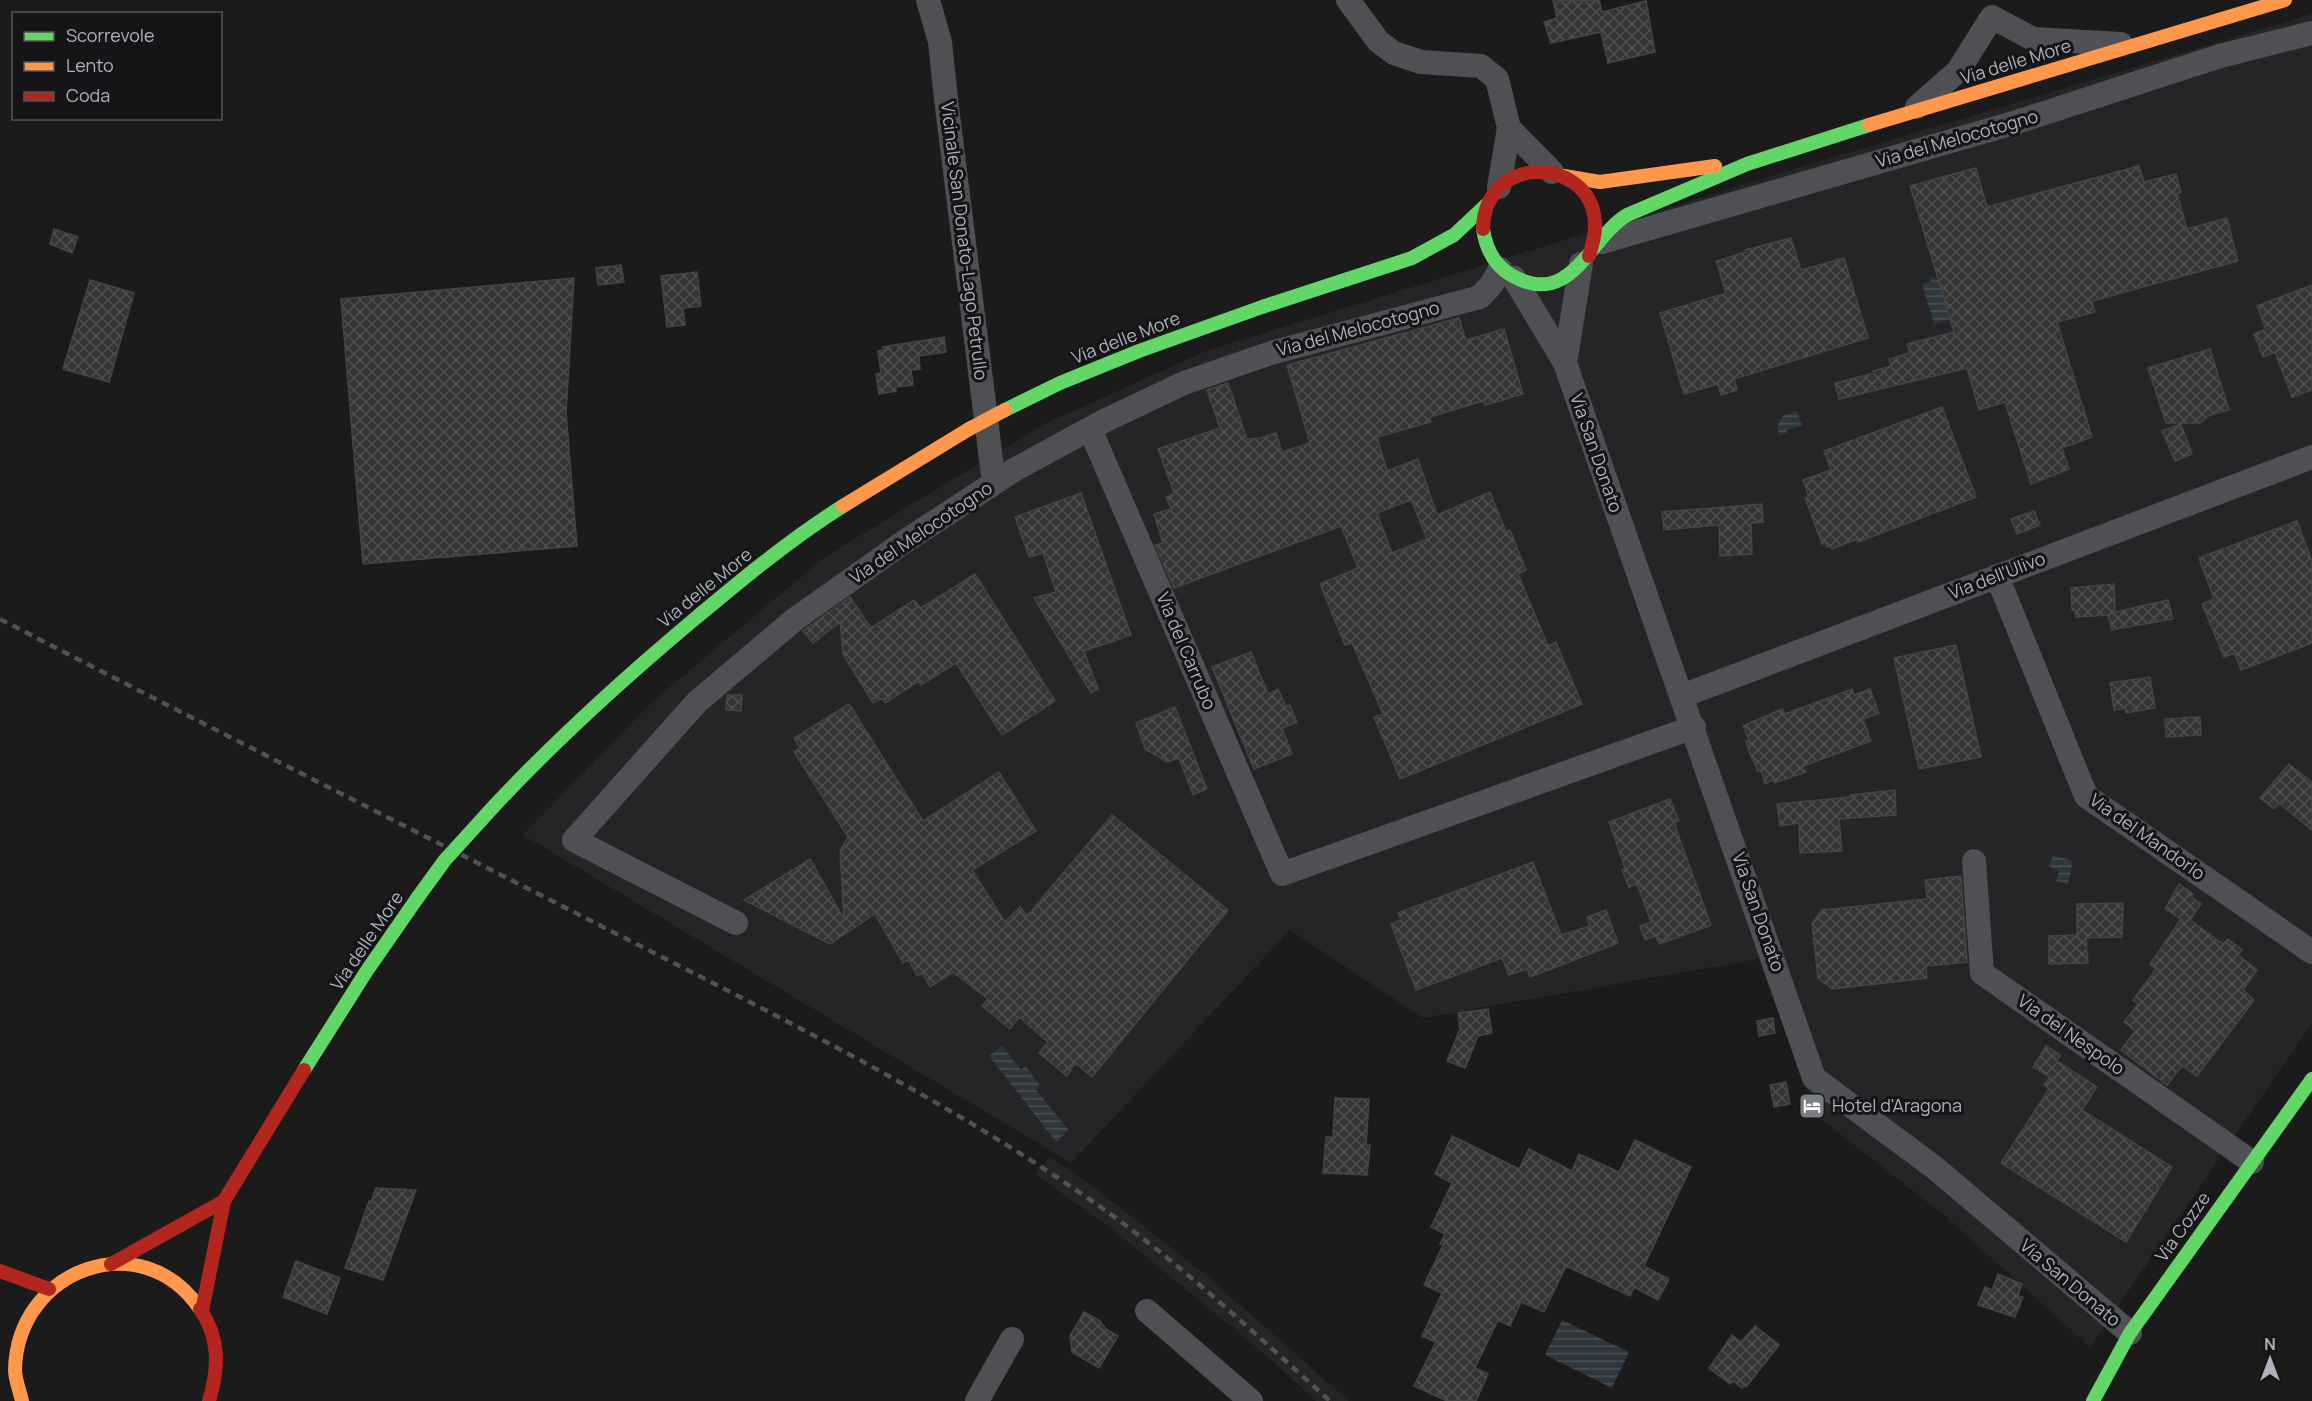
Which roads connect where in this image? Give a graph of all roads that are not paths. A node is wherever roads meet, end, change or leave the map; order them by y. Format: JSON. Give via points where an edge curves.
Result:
{"nodes":[{"id":1,"x":928,"y":0,"type":"edge"},
{"id":2,"x":1348,"y":0,"type":"edge"},
{"id":3,"x":2285,"y":0,"type":"edge"},
{"id":4,"x":1990,"y":9,"type":"edge"},
{"id":5,"x":2312,"y":33,"type":"edge"},
{"id":6,"x":2136,"y":44,"type":"junction"},
{"id":7,"x":1911,"y":113,"type":"junction"},
{"id":8,"x":1509,"y":128,"type":"junction"},
{"id":9,"x":1759,"y":160,"type":"junction"},
{"id":10,"x":1558,"y":174,"type":"junction"},
{"id":11,"x":1493,"y":195,"type":"junction"},
{"id":12,"x":1590,"y":254,"type":"junction"},
{"id":13,"x":1444,"y":255,"type":"dead end"},
{"id":14,"x":1412,"y":258,"type":"junction"},
{"id":15,"x":1496,"y":265,"type":"junction"},
{"id":16,"x":1565,"y":363,"type":"junction"},
{"id":17,"x":1090,"y":429,"type":"junction"},
{"id":18,"x":2312,"y":458,"type":"edge"},
{"id":19,"x":994,"y":483,"type":"junction"},
{"id":20,"x":1997,"y":576,"type":"junction"},
{"id":21,"x":1682,"y":696,"type":"junction"},
{"id":22,"x":1694,"y":727,"type":"junction"},
{"id":23,"x":1974,"y":861,"type":"dead end"},
{"id":24,"x":735,"y":923,"type":"dead end"},
{"id":25,"x":2312,"y":952,"type":"edge"},
{"id":26,"x":2312,"y":1079,"type":"edge"},
{"id":27,"x":2252,"y":1162,"type":"junction"},
{"id":28,"x":224,"y":1201,"type":"junction"},
{"id":29,"x":111,"y":1264,"type":"junction"},
{"id":30,"x":0,"y":1271,"type":"edge"},
{"id":31,"x":48,"y":1289,"type":"junction"},
{"id":32,"x":202,"y":1311,"type":"junction"},
{"id":33,"x":1147,"y":1311,"type":"dead end"},
{"id":34,"x":2130,"y":1333,"type":"junction"},
{"id":35,"x":1012,"y":1339,"type":"dead end"},
{"id":36,"x":5,"y":1353,"type":"dead end"},
{"id":37,"x":15,"y":1372,"type":"junction"},
{"id":38,"x":216,"y":1377,"type":"junction"},
{"id":39,"x":22,"y":1401,"type":"edge"},
{"id":40,"x":209,"y":1401,"type":"edge"},
{"id":41,"x":220,"y":1401,"type":"edge"},
{"id":42,"x":977,"y":1401,"type":"edge"},
{"id":43,"x":1251,"y":1401,"type":"edge"},
{"id":44,"x":2093,"y":1401,"type":"edge"}],
"edges":[{"from":1,"to":19,"type":"street","name":"Vicinale San Donato-Lago Petrullo","via":[[940,42]]},
{"from":2,"to":8,"type":"street","via":[[1378,42],[1394,53],[1421,62],[1481,66],[1490,72],[1497,79]]},
{"from":3,"to":6,"type":"main road","name":"Via delle More"},
{"from":4,"to":6,"type":"street","via":[[2033,39]]},
{"from":4,"to":7,"type":"street","via":[[1958,71]]},
{"from":5,"to":12,"type":"street","name":"Via del Melocotogno","via":[[2220,56]]},
{"from":6,"to":7,"type":"main road","name":"Via delle More"},
{"from":7,"to":9,"type":"main road","name":"Via delle More"},
{"from":8,"to":10,"type":"street"},
{"from":8,"to":11,"type":"street"},
{"from":9,"to":10,"type":"main road","via":[[1600,182]]},
{"from":9,"to":12,"type":"main road","via":[[1619,220]]},
{"from":10,"to":11,"type":"main road","via":[[1537,170],[1523,173],[1510,178]]},
{"from":10,"to":12,"type":"main road","via":[[1582,190],[1594,211],[1596,234]]},
{"from":11,"to":14,"type":"main road","via":[[1454,234]]},
{"from":11,"to":15,"type":"main road","via":[[1482,230]]},
{"from":12,"to":15,"type":"main road","via":[[1569,276],[1542,284]]},
{"from":12,"to":16,"type":"street"},
{"from":13,"to":14,"type":"main road"},
{"from":14,"to":28,"type":"main road","name":"Via delle More","bridge":true,"via":[[1262,307],[1060,383],[898,470],[744,577],[590,709],[529,768],[445,860],[366,972]]},
{"from":15,"to":16,"type":"street","name":"Via San Donato"},
{"from":15,"to":17,"type":"street","name":"Via del Melocotogno","via":[[1492,284],[1480,297],[1271,353],[1184,383]]},
{"from":16,"to":21,"type":"street","name":"Via San Donato"},
{"from":17,"to":19,"type":"street","name":"Via del Melocotogno"},
{"from":17,"to":22,"type":"street","name":"Via del Carrubo","via":[[1282,874]]},
{"from":18,"to":20,"type":"street","name":"Via dell'Ulivo"},
{"from":19,"to":24,"type":"street","name":"Via del Melocotogno","via":[[794,620],[697,702],[574,840]]},
{"from":20,"to":21,"type":"street","name":"Via dell'Ulivo"},
{"from":20,"to":25,"type":"street","name":"Via del Mandorlo","via":[[2086,796]]},
{"from":21,"to":22,"type":"street","name":"Via San Donato"},
{"from":22,"to":34,"type":"street","name":"Via San Donato","via":[[1814,1078],[1935,1168]]},
{"from":23,"to":27,"type":"street","name":"Via del Nespolo","via":[[1982,973]]},
{"from":26,"to":27,"type":"main road","name":"Via Cozze"},
{"from":27,"to":34,"type":"main road","name":"Via Cozze"},
{"from":28,"to":29,"type":"main road"},
{"from":28,"to":32,"type":"main road"},
{"from":29,"to":31,"type":"main road","via":[[78,1271]]},
{"from":29,"to":32,"type":"main road","via":[[138,1266],[163,1275],[184,1290]]},
{"from":30,"to":31,"type":"main road"},
{"from":31,"to":37,"type":"main road","via":[[29,1313],[18,1341]]},
{"from":32,"to":38,"type":"main road","via":[[215,1342]]},
{"from":33,"to":43,"type":"street"},
{"from":34,"to":44,"type":"main road","name":"Via Cozze"},
{"from":35,"to":42,"type":"street"},
{"from":36,"to":37,"type":"main road"},
{"from":37,"to":39,"type":"main road"},
{"from":38,"to":40,"type":"main road"},
{"from":38,"to":41,"type":"main road"}]}
